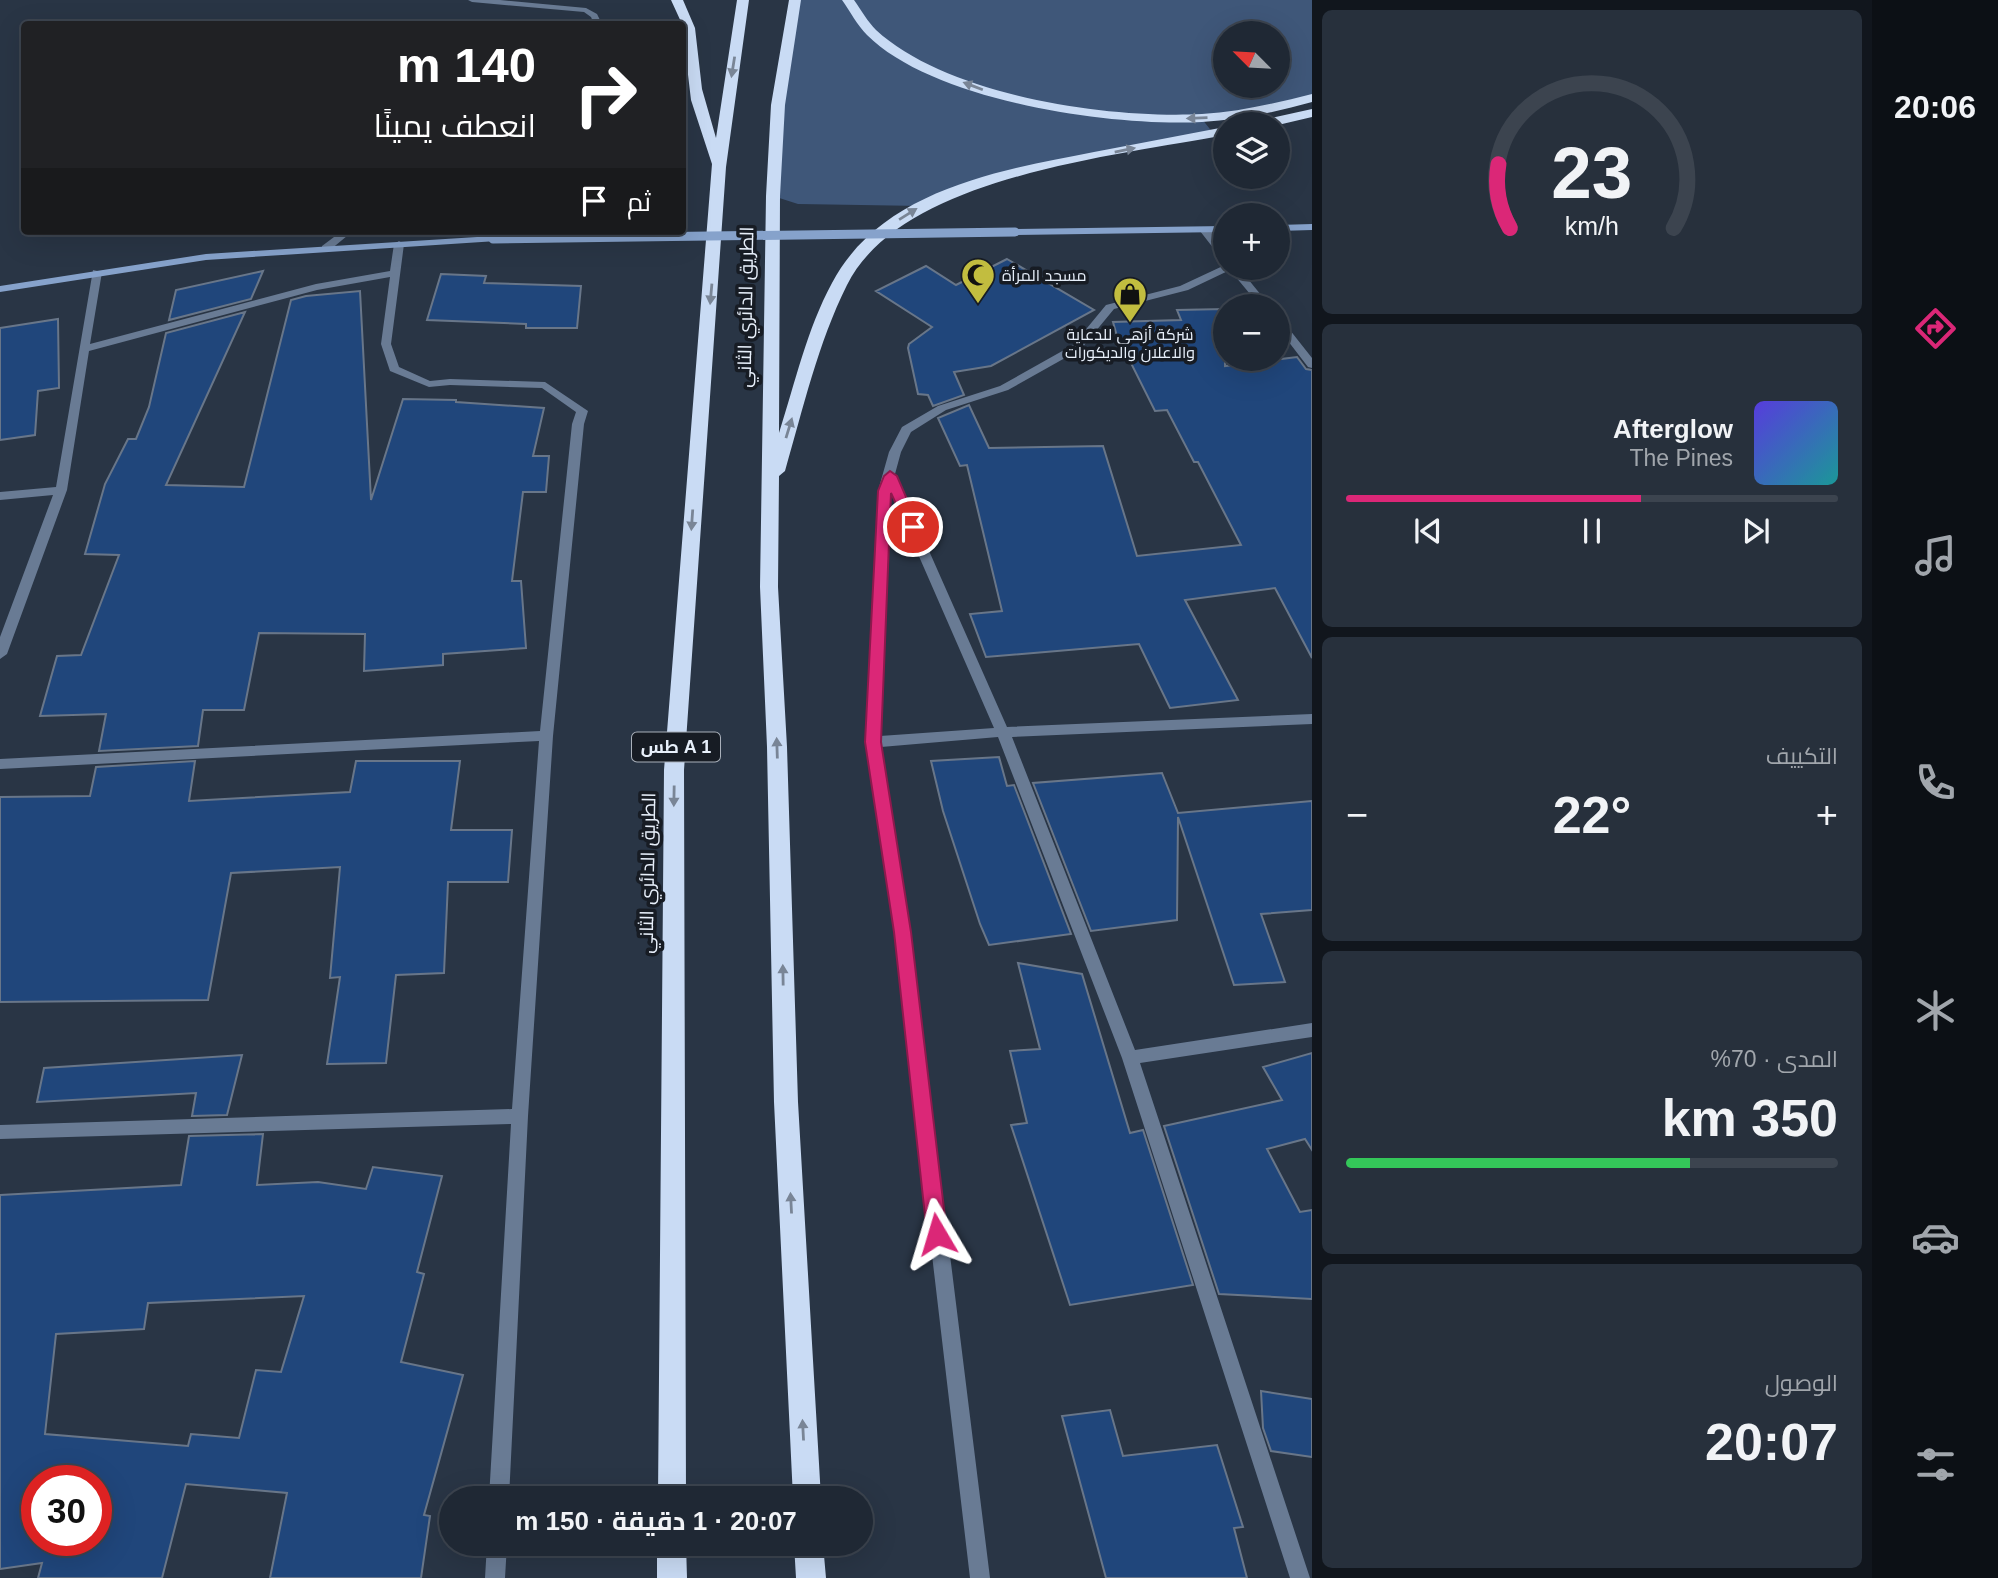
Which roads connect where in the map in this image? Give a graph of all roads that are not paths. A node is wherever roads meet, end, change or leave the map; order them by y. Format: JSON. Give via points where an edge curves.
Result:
{"nodes":[{"id":1,"x":471,"y":0,"type":"edge"},
{"id":2,"x":677,"y":0,"type":"edge"},
{"id":3,"x":743,"y":0,"type":"edge"},
{"id":4,"x":795,"y":0,"type":"edge"},
{"id":5,"x":848,"y":0,"type":"edge"},
{"id":6,"x":596,"y":21,"type":"edge"},
{"id":7,"x":1312,"y":98,"type":"edge"},
{"id":8,"x":1312,"y":113,"type":"edge"},
{"id":9,"x":1290,"y":118,"type":"edge"},
{"id":10,"x":1213,"y":133,"type":"edge"},
{"id":11,"x":719,"y":167,"type":"junction"},
{"id":12,"x":1312,"y":227,"type":"edge"},
{"id":13,"x":1290,"y":228,"type":"edge"},
{"id":14,"x":1204,"y":229,"type":"junction"},
{"id":15,"x":1213,"y":229,"type":"edge"},
{"id":16,"x":343,"y":235,"type":"edge"},
{"id":17,"x":1213,"y":241,"type":"edge"},
{"id":18,"x":399,"y":244,"type":"junction"},
{"id":19,"x":326,"y":248,"type":"junction"},
{"id":20,"x":97,"y":272,"type":"junction"},
{"id":21,"x":396,"y":273,"type":"junction"},
{"id":22,"x":1213,"y":275,"type":"edge"},
{"id":23,"x":1244,"y":280,"type":"edge"},
{"id":24,"x":0,"y":289,"type":"edge"},
{"id":25,"x":1255,"y":294,"type":"edge"},
{"id":26,"x":1290,"y":337,"type":"edge"},
{"id":27,"x":85,"y":349,"type":"junction"},
{"id":28,"x":1312,"y":365,"type":"edge"},
{"id":29,"x":890,"y":476,"type":"junction"},
{"id":30,"x":61,"y":490,"type":"junction"},
{"id":31,"x":769,"y":493,"type":"junction"},
{"id":32,"x":0,"y":496,"type":"edge"},
{"id":33,"x":0,"y":654,"type":"edge"},
{"id":34,"x":1312,"y":719,"type":"edge"},
{"id":35,"x":1003,"y":732,"type":"junction"},
{"id":36,"x":546,"y":736,"type":"junction"},
{"id":37,"x":873,"y":742,"type":"junction"},
{"id":38,"x":0,"y":764,"type":"edge"},
{"id":39,"x":1312,"y":1030,"type":"edge"},
{"id":40,"x":1130,"y":1058,"type":"junction"},
{"id":41,"x":520,"y":1116,"type":"junction"},
{"id":42,"x":0,"y":1132,"type":"edge"},
{"id":43,"x":500,"y":1486,"type":"edge"},
{"id":44,"x":672,"y":1486,"type":"edge"},
{"id":45,"x":806,"y":1486,"type":"edge"},
{"id":46,"x":496,"y":1556,"type":"edge"},
{"id":47,"x":672,"y":1556,"type":"edge"},
{"id":48,"x":810,"y":1556,"type":"edge"},
{"id":49,"x":495,"y":1578,"type":"edge"},
{"id":50,"x":672,"y":1578,"type":"edge"},
{"id":51,"x":811,"y":1578,"type":"edge"},
{"id":52,"x":980,"y":1578,"type":"edge"},
{"id":53,"x":1300,"y":1578,"type":"edge"}],
"edges":[{"from":1,"to":6,"type":"street","via":[[586,10]]},
{"from":2,"to":11,"type":"highway","via":[[693,37],[694,78]]},
{"from":3,"to":11,"type":"highway","name":"الطريق الدائري الثاني","number":"طس A 1","one_way":true},
{"from":4,"to":31,"type":"highway","name":"الطريق الدائري الثاني","via":[[778,105],[773,196]]},
{"from":7,"to":5,"type":"highway","one_way":true,"via":[[1269,110],[1201,118],[1132,118],[1020,101],[932,71],[896,51],[867,27]]},
{"from":8,"to":9,"type":"highway"},
{"from":31,"to":10,"type":"highway","one_way":true,"via":[[817,338],[840,282],[867,246],[897,221],[917,208],[1006,173]]},
{"from":11,"to":44,"type":"highway","name":"الطريق الدائري الثاني","number":"طس A 1","one_way":true,"via":[[674,770]]},
{"from":12,"to":13,"type":"street"},
{"from":14,"to":15,"type":"street"},
{"from":14,"to":17,"type":"street"},
{"from":14,"to":18,"type":"street","bridge":true},
{"from":16,"to":19,"type":"street"},
{"from":18,"to":19,"type":"street"},
{"from":18,"to":21,"type":"street"},
{"from":19,"to":20,"type":"street","via":[[206,257]]},
{"from":20,"to":24,"type":"street"},
{"from":20,"to":27,"type":"street"},
{"from":21,"to":27,"type":"street","via":[[316,287]]},
{"from":21,"to":36,"type":"street","via":[[386,344],[394,369],[429,384],[545,385],[582,411]]},
{"from":22,"to":29,"type":"street","via":[[1184,288],[1110,307],[1077,347],[1013,383],[942,408],[906,430]]},
{"from":23,"to":25,"type":"street"},
{"from":26,"to":28,"type":"street"},
{"from":27,"to":30,"type":"street"},
{"from":29,"to":35,"type":"street"},
{"from":29,"to":37,"type":"street","via":[[884,491]]},
{"from":30,"to":32,"type":"street"},
{"from":30,"to":33,"type":"street"},
{"from":45,"to":31,"type":"highway","name":"الطريق الدائري الثاني","one_way":true,"via":[[786,1102]]},
{"from":34,"to":35,"type":"street"},
{"from":35,"to":37,"type":"street"},
{"from":35,"to":40,"type":"street"},
{"from":36,"to":38,"type":"street"},
{"from":36,"to":41,"type":"street"},
{"from":37,"to":52,"type":"street","via":[[902,932]]},
{"from":39,"to":40,"type":"street"},
{"from":40,"to":53,"type":"street"},
{"from":41,"to":42,"type":"street"},
{"from":41,"to":43,"type":"street"},
{"from":46,"to":49,"type":"street"},
{"from":47,"to":50,"type":"highway"},
{"from":48,"to":51,"type":"highway"}]}
